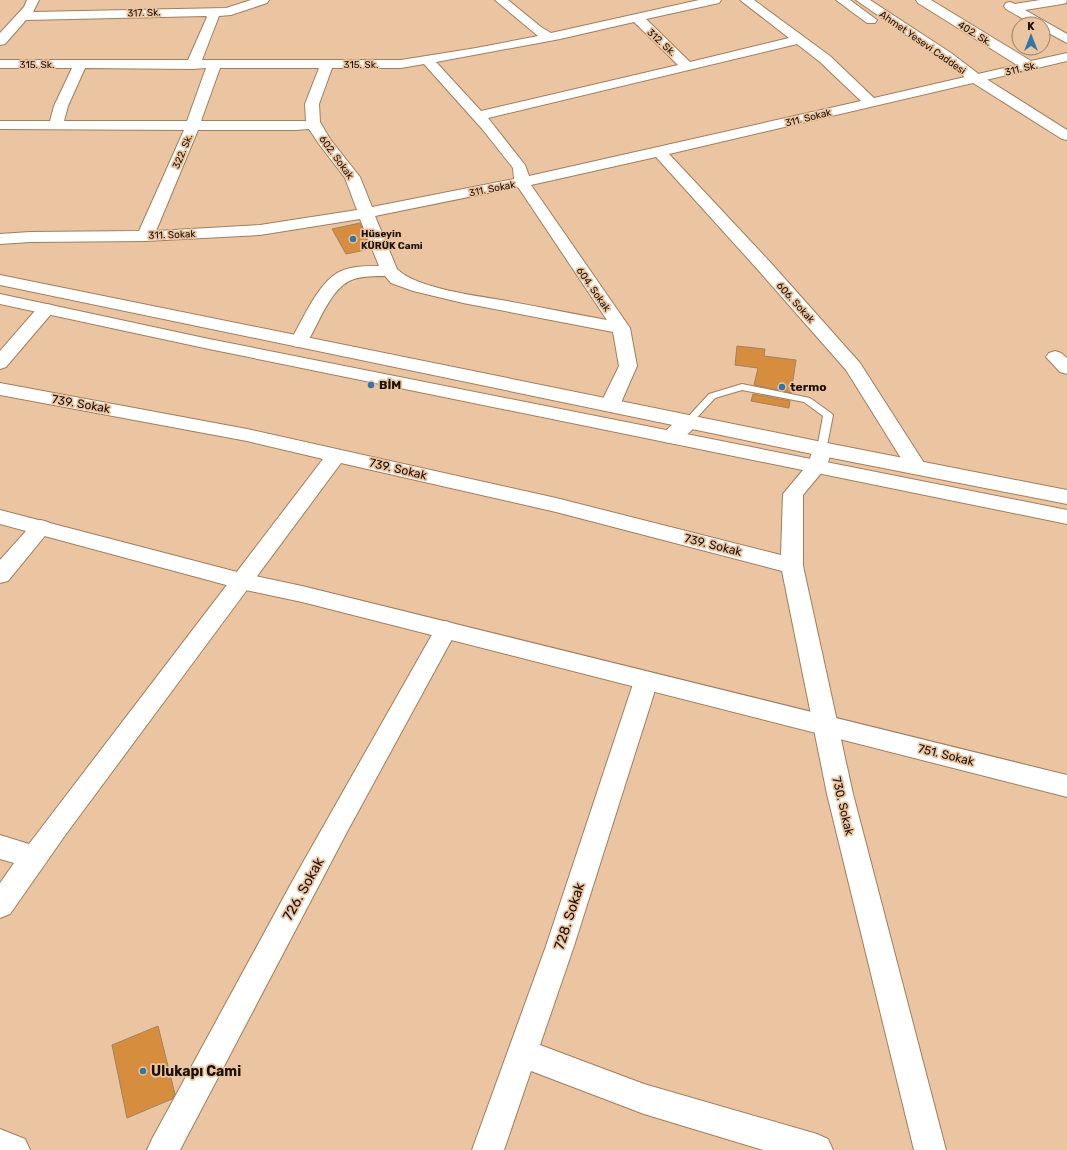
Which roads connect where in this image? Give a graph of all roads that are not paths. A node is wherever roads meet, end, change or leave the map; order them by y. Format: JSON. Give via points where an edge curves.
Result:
{"nodes":[{"id":1,"x":33,"y":0,"type":"edge"},
{"id":2,"x":263,"y":0,"type":"edge"},
{"id":3,"x":501,"y":0,"type":"edge"},
{"id":4,"x":715,"y":0,"type":"edge"},
{"id":5,"x":746,"y":0,"type":"edge"},
{"id":6,"x":842,"y":0,"type":"edge"},
{"id":7,"x":862,"y":0,"type":"edge"},
{"id":8,"x":922,"y":0,"type":"edge"},
{"id":9,"x":1000,"y":0,"type":"edge"},
{"id":10,"x":1062,"y":0,"type":"edge"},
{"id":11,"x":689,"y":3,"type":"edge"},
{"id":12,"x":1014,"y":8,"type":"junction"},
{"id":13,"x":211,"y":13,"type":"junction"},
{"id":14,"x":24,"y":16,"type":"junction"},
{"id":15,"x":1027,"y":16,"type":"edge"},
{"id":16,"x":637,"y":18,"type":"junction"},
{"id":17,"x":1051,"y":30,"type":"edge"},
{"id":18,"x":549,"y":37,"type":"junction"},
{"id":19,"x":1067,"y":39,"type":"edge"},
{"id":20,"x":798,"y":40,"type":"junction"},
{"id":21,"x":0,"y":41,"type":"edge"},
{"id":22,"x":1067,"y":57,"type":"edge"},
{"id":23,"x":427,"y":60,"type":"junction"},
{"id":24,"x":0,"y":64,"type":"edge"},
{"id":25,"x":80,"y":64,"type":"junction"},
{"id":26,"x":326,"y":64,"type":"junction"},
{"id":27,"x":193,"y":65,"type":"junction"},
{"id":28,"x":213,"y":65,"type":"junction"},
{"id":29,"x":687,"y":66,"type":"junction"},
{"id":30,"x":1029,"y":66,"type":"junction"},
{"id":31,"x":975,"y":78,"type":"junction"},
{"id":32,"x":870,"y":102,"type":"junction"},
{"id":33,"x":478,"y":116,"type":"junction"},
{"id":34,"x":314,"y":124,"type":"junction"},
{"id":35,"x":0,"y":125,"type":"edge"},
{"id":36,"x":56,"y":126,"type":"junction"},
{"id":37,"x":192,"y":126,"type":"junction"},
{"id":38,"x":1067,"y":136,"type":"edge"},
{"id":39,"x":659,"y":152,"type":"junction"},
{"id":40,"x":522,"y":182,"type":"junction"},
{"id":41,"x":367,"y":213,"type":"junction"},
{"id":42,"x":145,"y":236,"type":"junction"},
{"id":43,"x":0,"y":239,"type":"edge"},
{"id":44,"x":389,"y":271,"type":"junction"},
{"id":45,"x":0,"y":280,"type":"edge"},
{"id":46,"x":0,"y":299,"type":"edge"},
{"id":47,"x":46,"y":309,"type":"junction"},
{"id":48,"x":622,"y":328,"type":"junction"},
{"id":49,"x":299,"y":342,"type":"junction"},
{"id":50,"x":1,"y":362,"type":"edge"},
{"id":51,"x":0,"y":389,"type":"edge"},
{"id":52,"x":610,"y":405,"type":"junction"},
{"id":53,"x":689,"y":421,"type":"junction"},
{"id":54,"x":671,"y":437,"type":"junction"},
{"id":55,"x":336,"y":455,"type":"junction"},
{"id":56,"x":820,"y":457,"type":"junction"},
{"id":57,"x":916,"y":466,"type":"junction"},
{"id":58,"x":1067,"y":497,"type":"edge"},
{"id":59,"x":0,"y":517,"type":"edge"},
{"id":60,"x":1067,"y":517,"type":"edge"},
{"id":61,"x":41,"y":526,"type":"junction"},
{"id":62,"x":792,"y":566,"type":"junction"},
{"id":63,"x":0,"y":575,"type":"edge"},
{"id":64,"x":241,"y":581,"type":"junction"},
{"id":65,"x":446,"y":630,"type":"junction"},
{"id":66,"x":646,"y":681,"type":"junction"},
{"id":67,"x":825,"y":724,"type":"junction"},
{"id":68,"x":1067,"y":786,"type":"edge"},
{"id":69,"x":0,"y":847,"type":"edge"},
{"id":70,"x":34,"y":857,"type":"junction"},
{"id":71,"x":0,"y":905,"type":"edge"},
{"id":72,"x":522,"y":1053,"type":"junction"},
{"id":73,"x":0,"y":1145,"type":"edge"},
{"id":74,"x":14,"y":1150,"type":"edge"},
{"id":75,"x":163,"y":1150,"type":"edge"},
{"id":76,"x":488,"y":1150,"type":"edge"},
{"id":77,"x":817,"y":1150,"type":"edge"},
{"id":78,"x":930,"y":1150,"type":"edge"}],
"edges":[{"from":1,"to":14,"type":"street"},
{"from":2,"to":13,"type":"street","name":"317. Sk.","via":[[227,12]]},
{"from":3,"to":18,"type":"street"},
{"from":4,"to":11,"type":"street","name":"315. Sk."},
{"from":5,"to":20,"type":"street"},
{"from":6,"to":31,"type":"street","name":"Ahmet Yesevi Caddesi","via":[[929,60]]},
{"from":7,"to":31,"type":"street","name":"Ahmet Yesevi Caddesi"},
{"from":8,"to":30,"type":"street","name":"402. Sk."},
{"from":9,"to":12,"type":"street"},
{"from":10,"to":12,"type":"street"},
{"from":11,"to":16,"type":"street","name":"315. Sk."},
{"from":12,"to":15,"type":"street"},
{"from":13,"to":14,"type":"street","name":"317. Sk."},
{"from":13,"to":27,"type":"street","via":[[213,17]]},
{"from":14,"to":21,"type":"street"},
{"from":16,"to":18,"type":"street","name":"315. Sk."},
{"from":16,"to":29,"type":"street","name":"312. Sk."},
{"from":17,"to":19,"type":"street"},
{"from":18,"to":23,"type":"street","name":"315. Sk."},
{"from":20,"to":29,"type":"street"},
{"from":20,"to":32,"type":"street"},
{"from":22,"to":30,"type":"street","name":"311. Sk."},
{"from":23,"to":26,"type":"street","name":"315. Sk.","via":[[401,64]]},
{"from":23,"to":33,"type":"street","name":"604. Sokak"},
{"from":24,"to":25,"type":"street","name":"315. Sk."},
{"from":25,"to":27,"type":"street","name":"315. Sk."},
{"from":25,"to":36,"type":"street","via":[[61,106]]},
{"from":26,"to":28,"type":"street","name":"315. Sk."},
{"from":26,"to":34,"type":"street","name":"602. Sokak","via":[[312,104]]},
{"from":27,"to":28,"type":"street","name":"315. Sk."},
{"from":28,"to":37,"type":"street","name":"322. Sk."},
{"from":29,"to":33,"type":"street"},
{"from":30,"to":31,"type":"street","name":"311. Sk."},
{"from":31,"to":32,"type":"street","name":"311. Sokak"},
{"from":31,"to":38,"type":"street"},
{"from":32,"to":39,"type":"street","name":"311. Sokak"},
{"from":33,"to":40,"type":"street","name":"604. Sokak","via":[[520,168]]},
{"from":34,"to":37,"type":"street"},
{"from":34,"to":41,"type":"street","name":"602. Sokak","via":[[352,176]]},
{"from":35,"to":36,"type":"street"},
{"from":36,"to":37,"type":"street"},
{"from":37,"to":42,"type":"street","name":"322. Sk."},
{"from":39,"to":40,"type":"street","name":"311. Sokak"},
{"from":39,"to":57,"type":"street","name":"606. Sokak","via":[[853,367]]},
{"from":40,"to":41,"type":"street","name":"311. Sokak"},
{"from":40,"to":48,"type":"street","name":"604. Sokak"},
{"from":41,"to":42,"type":"street","name":"311. Sokak","via":[[260,230]]},
{"from":41,"to":44,"type":"street","name":"602. Sokak"},
{"from":42,"to":43,"type":"street","name":"311. Sokak"},
{"from":44,"to":48,"type":"street","via":[[397,279],[413,286]]},
{"from":44,"to":49,"type":"street","via":[[346,276],[328,291]]},
{"from":45,"to":49,"type":"street"},
{"from":46,"to":47,"type":"street"},
{"from":47,"to":50,"type":"street"},
{"from":47,"to":54,"type":"street"},
{"from":48,"to":52,"type":"street","name":"604. Sokak","via":[[628,366]]},
{"from":49,"to":52,"type":"street"},
{"from":51,"to":55,"type":"street","name":"739. Sokak","via":[[247,435]]},
{"from":52,"to":53,"type":"street"},
{"from":53,"to":54,"type":"street"},
{"from":53,"to":56,"type":"street"},
{"from":53,"to":56,"type":"lane","via":[[712,396],[742,387],[807,400],[828,415]]},
{"from":54,"to":56,"type":"street"},
{"from":55,"to":62,"type":"street","name":"739. Sokak","via":[[556,505]]},
{"from":55,"to":64,"type":"street"},
{"from":56,"to":57,"type":"street"},
{"from":56,"to":60,"type":"street"},
{"from":56,"to":62,"type":"street","name":"730. Sokak","via":[[792,494]]},
{"from":57,"to":58,"type":"street"},
{"from":59,"to":61,"type":"street","name":"751. Sokak"},
{"from":61,"to":63,"type":"street"},
{"from":61,"to":64,"type":"street","name":"751. Sokak"},
{"from":62,"to":67,"type":"street","name":"730. Sokak"},
{"from":64,"to":65,"type":"street","name":"751. Sokak"},
{"from":64,"to":70,"type":"street"},
{"from":65,"to":66,"type":"street","name":"751. Sokak"},
{"from":65,"to":75,"type":"street","name":"726. Sokak"},
{"from":66,"to":67,"type":"street","name":"751. Sokak"},
{"from":66,"to":72,"type":"street","name":"728. Sokak","via":[[560,946]]},
{"from":67,"to":68,"type":"street","name":"751. Sokak"},
{"from":67,"to":78,"type":"street","name":"730. Sokak","via":[[840,794]]},
{"from":69,"to":70,"type":"street"},
{"from":70,"to":71,"type":"street"},
{"from":72,"to":76,"type":"street","name":"728. Sokak"},
{"from":72,"to":77,"type":"street","via":[[644,1099]]},
{"from":73,"to":74,"type":"street"}]}
